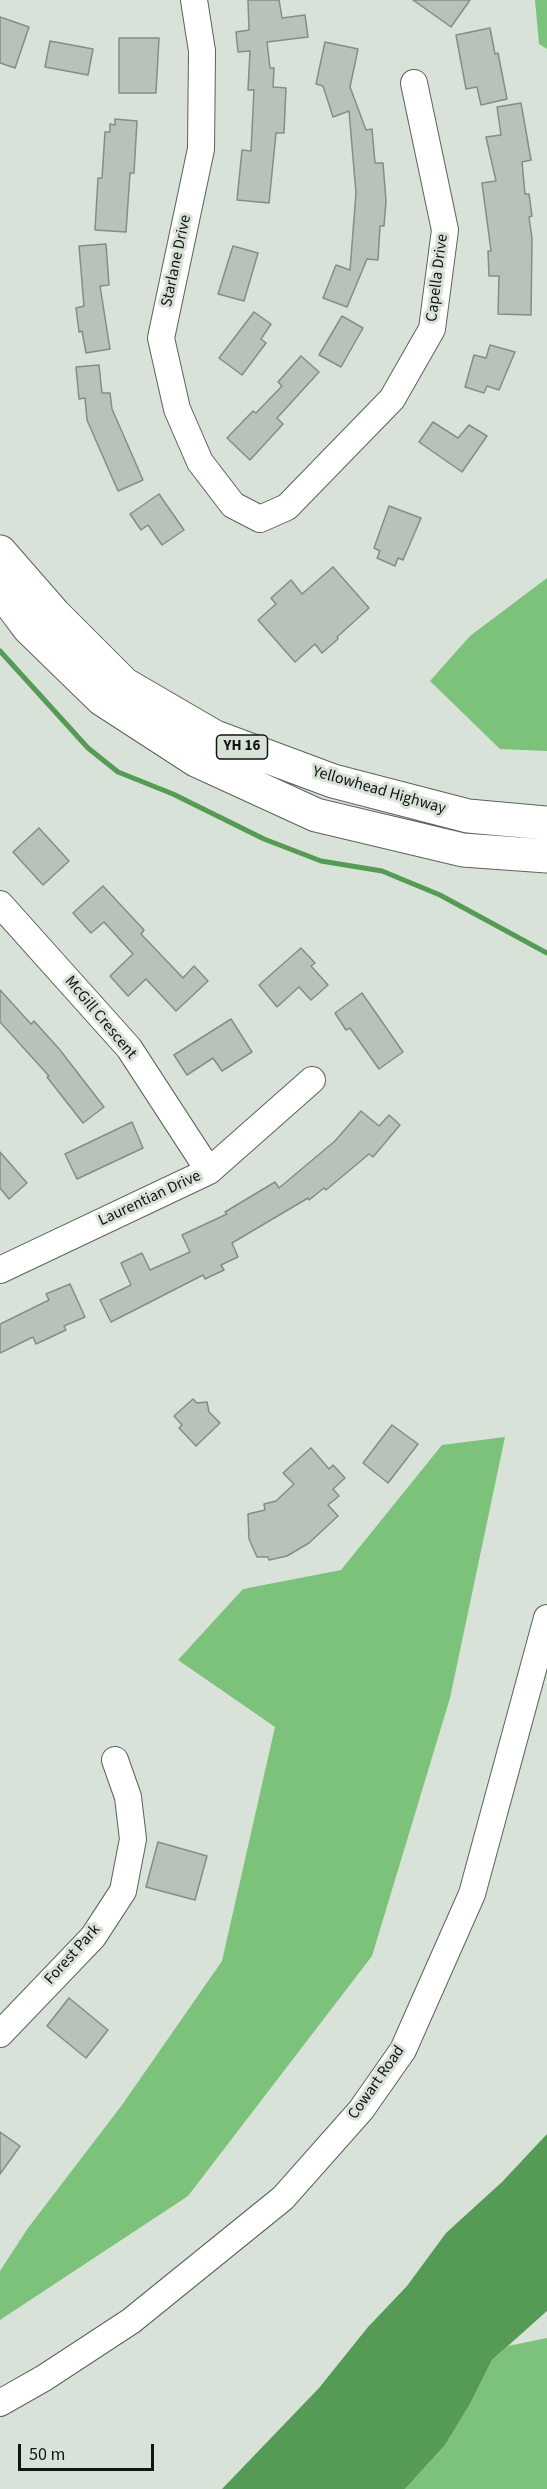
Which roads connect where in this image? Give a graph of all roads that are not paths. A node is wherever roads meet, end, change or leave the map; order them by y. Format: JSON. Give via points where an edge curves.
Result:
{"nodes":[{"id":1,"x":194,"y":0,"type":"edge"},
{"id":2,"x":414,"y":83,"type":"dead end"},
{"id":3,"x":234,"y":505,"type":"joint"},
{"id":4,"x":0,"y":552,"type":"edge"},
{"id":5,"x":0,"y":589,"type":"edge"},
{"id":6,"x":547,"y":823,"type":"edge"},
{"id":7,"x":547,"y":856,"type":"edge"},
{"id":8,"x":0,"y":904,"type":"edge"},
{"id":9,"x":312,"y":1080,"type":"dead end"},
{"id":10,"x":209,"y":1172,"type":"junction"},
{"id":11,"x":0,"y":1270,"type":"edge"},
{"id":12,"x":547,"y":1618,"type":"edge"},
{"id":13,"x":115,"y":1760,"type":"dead end"},
{"id":14,"x":0,"y":2034,"type":"edge"},
{"id":15,"x":0,"y":2403,"type":"edge"}],
"edges":[{"from":1,"to":3,"type":"street","name":"Starlane Drive","via":[[202,51],[201,149],[160,338],[181,420],[200,462]]},
{"from":2,"to":3,"type":"street","name":"Capella Drive","via":[[445,230],[432,328],[392,399],[287,507],[260,519]]},
{"from":4,"to":6,"type":"highway","name":"Yellowhead Highway","number":"YH 16","via":[[55,615],[124,684],[215,737],[333,781],[468,816]]},
{"from":5,"to":7,"type":"highway","number":"YH 16","via":[[29,628],[102,699],[196,760],[316,815],[463,850]]},
{"from":8,"to":10,"type":"street","name":"McGill Crescent","via":[[129,1048]]},
{"from":9,"to":10,"type":"street","name":"Laurentian Drive"},
{"from":10,"to":11,"type":"street","name":"Laurentian Drive"},
{"from":12,"to":15,"type":"street","name":"Cowart Road","via":[[472,1894],[403,2050],[361,2110],[274,2205],[131,2321]]},
{"from":13,"to":14,"type":"street","name":"Forest Park","via":[[128,1797],[133,1839],[123,1891],[93,1937]]}]}
